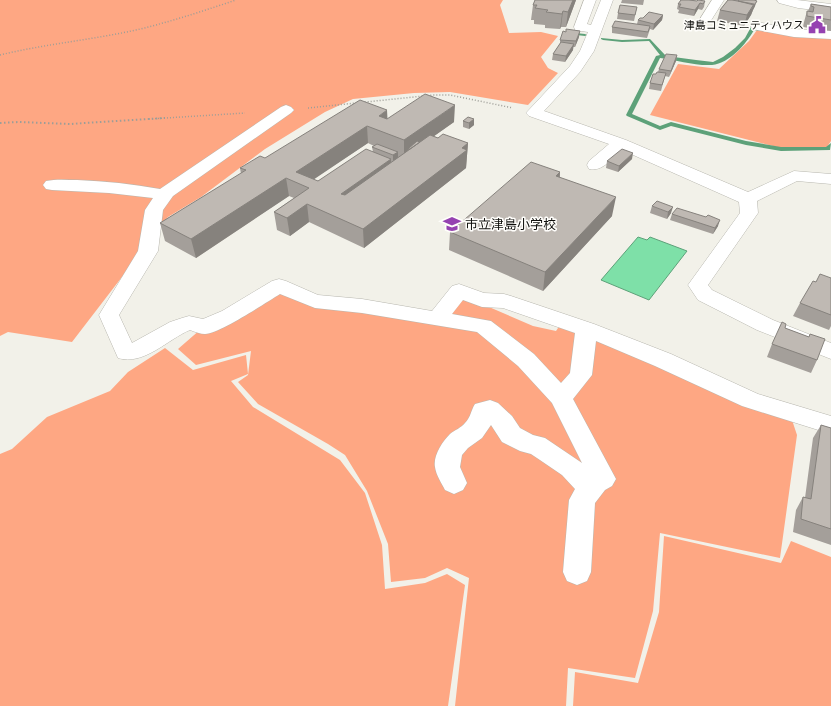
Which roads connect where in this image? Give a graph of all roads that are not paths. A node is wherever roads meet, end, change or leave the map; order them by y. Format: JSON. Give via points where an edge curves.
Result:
{"nodes":[{"id":1,"x":590,"y":0,"type":"edge"},
{"id":2,"x":607,"y":0,"type":"edge"},
{"id":3,"x":718,"y":0,"type":"edge"},
{"id":4,"x":783,"y":0,"type":"edge"},
{"id":5,"x":831,"y":8,"type":"edge"},
{"id":6,"x":706,"y":19,"type":"dead end"},
{"id":7,"x":602,"y":25,"type":"junction"},
{"id":8,"x":757,"y":26,"type":"dead end"},
{"id":9,"x":831,"y":35,"type":"edge"},
{"id":10,"x":286,"y":110,"type":"dead end"},
{"id":11,"x":620,"y":143,"type":"junction"},
{"id":12,"x":595,"y":165,"type":"dead end"},
{"id":13,"x":831,"y":179,"type":"edge"},
{"id":14,"x":52,"y":185,"type":"dead end"},
{"id":15,"x":165,"y":195,"type":"junction"},
{"id":16,"x":748,"y":199,"type":"junction"},
{"id":17,"x":437,"y":320,"type":"junction"},
{"id":18,"x":586,"y":329,"type":"junction"},
{"id":19,"x":831,"y":351,"type":"edge"},
{"id":20,"x":561,"y":398,"type":"junction"},
{"id":21,"x":831,"y":425,"type":"edge"},
{"id":22,"x":454,"y":484,"type":"dead end"},
{"id":23,"x":590,"y":488,"type":"junction"},
{"id":24,"x":577,"y":572,"type":"dead end"}],
"edges":[{"from":1,"to":7,"type":"street","via":[[580,28]]},
{"from":2,"to":7,"type":"street"},
{"from":3,"to":6,"type":"street"},
{"from":4,"to":5,"type":"street"},
{"from":7,"to":11,"type":"street","via":[[575,70],[534,112]]},
{"from":8,"to":9,"type":"street","via":[[794,33]]},
{"from":10,"to":15,"type":"street"},
{"from":11,"to":12,"type":"street"},
{"from":11,"to":16,"type":"street"},
{"from":13,"to":16,"type":"street","via":[[794,176]]},
{"from":14,"to":15,"type":"street","via":[[126,188]]},
{"from":15,"to":17,"type":"street","via":[[154,210],[148,251],[109,315],[126,353],[142,348],[189,323],[206,327],[279,286],[315,301],[362,306]]},
{"from":16,"to":19,"type":"street","via":[[749,213],[698,285],[700,290],[705,295],[765,325]]},
{"from":17,"to":18,"type":"street","via":[[459,291],[482,300],[504,301]]},
{"from":17,"to":20,"type":"street","via":[[483,326],[526,360]]},
{"from":18,"to":20,"type":"street","via":[[581,375]]},
{"from":18,"to":21,"type":"street","via":[[663,360],[750,400]]},
{"from":20,"to":23,"type":"street","via":[[603,479]]},
{"from":22,"to":23,"type":"street","via":[[447,468],[450,451],[474,431],[482,419],[483,410],[490,409],[504,423],[510,435],[549,453],[571,468]]},
{"from":23,"to":24,"type":"street","via":[[582,500]]}]}
